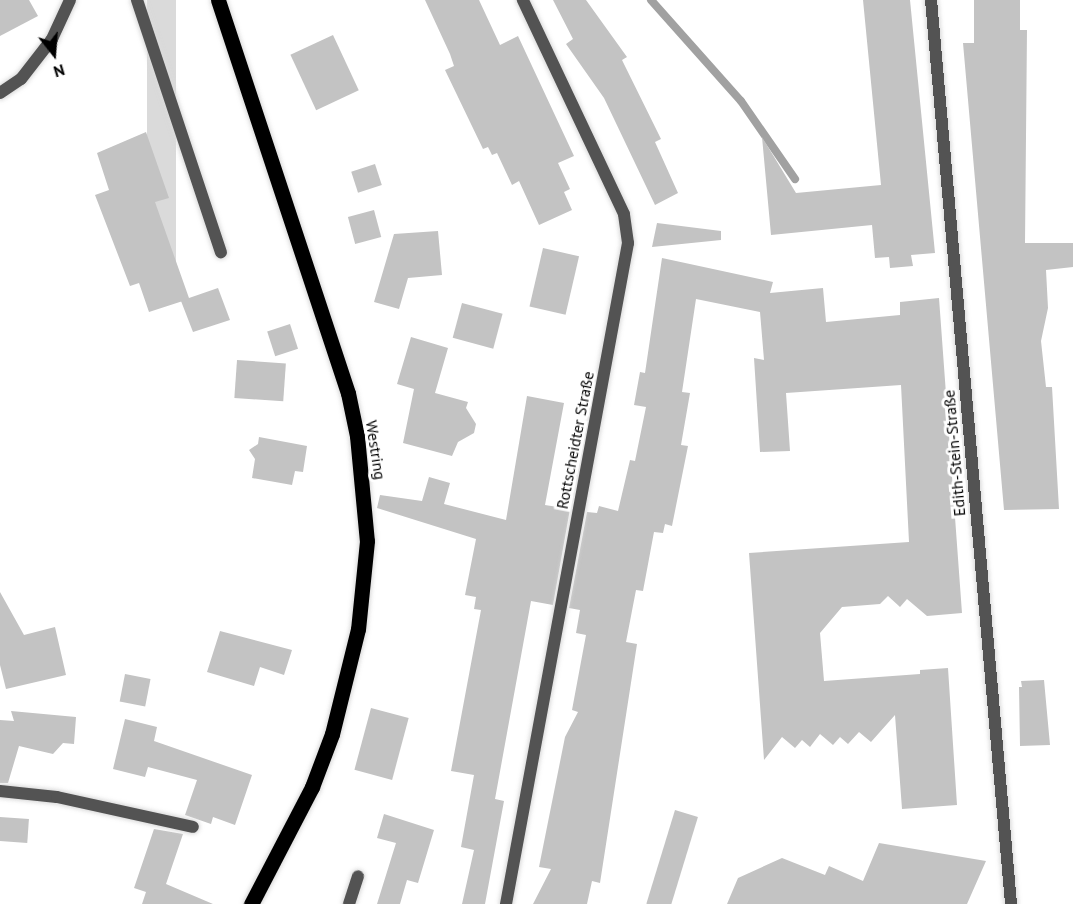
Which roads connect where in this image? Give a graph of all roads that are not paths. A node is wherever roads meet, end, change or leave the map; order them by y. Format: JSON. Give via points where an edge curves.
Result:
{"nodes":[{"id":1,"x":70,"y":0,"type":"edge"},
{"id":2,"x":136,"y":0,"type":"edge"},
{"id":3,"x":218,"y":0,"type":"edge"},
{"id":4,"x":523,"y":0,"type":"edge"},
{"id":5,"x":931,"y":0,"type":"edge"},
{"id":6,"x":0,"y":93,"type":"edge"},
{"id":7,"x":221,"y":252,"type":"dead end"},
{"id":8,"x":0,"y":791,"type":"edge"},
{"id":9,"x":193,"y":827,"type":"dead end"},
{"id":10,"x":358,"y":876,"type":"dead end"},
{"id":11,"x":250,"y":904,"type":"edge"},
{"id":12,"x":349,"y":904,"type":"edge"},
{"id":13,"x":506,"y":904,"type":"edge"},
{"id":14,"x":1011,"y":904,"type":"edge"}],
"edges":[{"from":1,"to":6,"type":"street","via":[[52,39],[21,79]]},
{"from":2,"to":7,"type":"street"},
{"from":3,"to":11,"type":"main road","name":"Westring","via":[[348,393],[366,520],[358,629],[332,734],[312,787]]},
{"from":4,"to":13,"type":"street","name":"Rottscheidter Straße","via":[[624,214],[628,243]]},
{"from":5,"to":14,"type":"street","name":"Edith-Stein-Straße"},
{"from":8,"to":9,"type":"street","via":[[57,797]]},
{"from":10,"to":12,"type":"street"}]}
